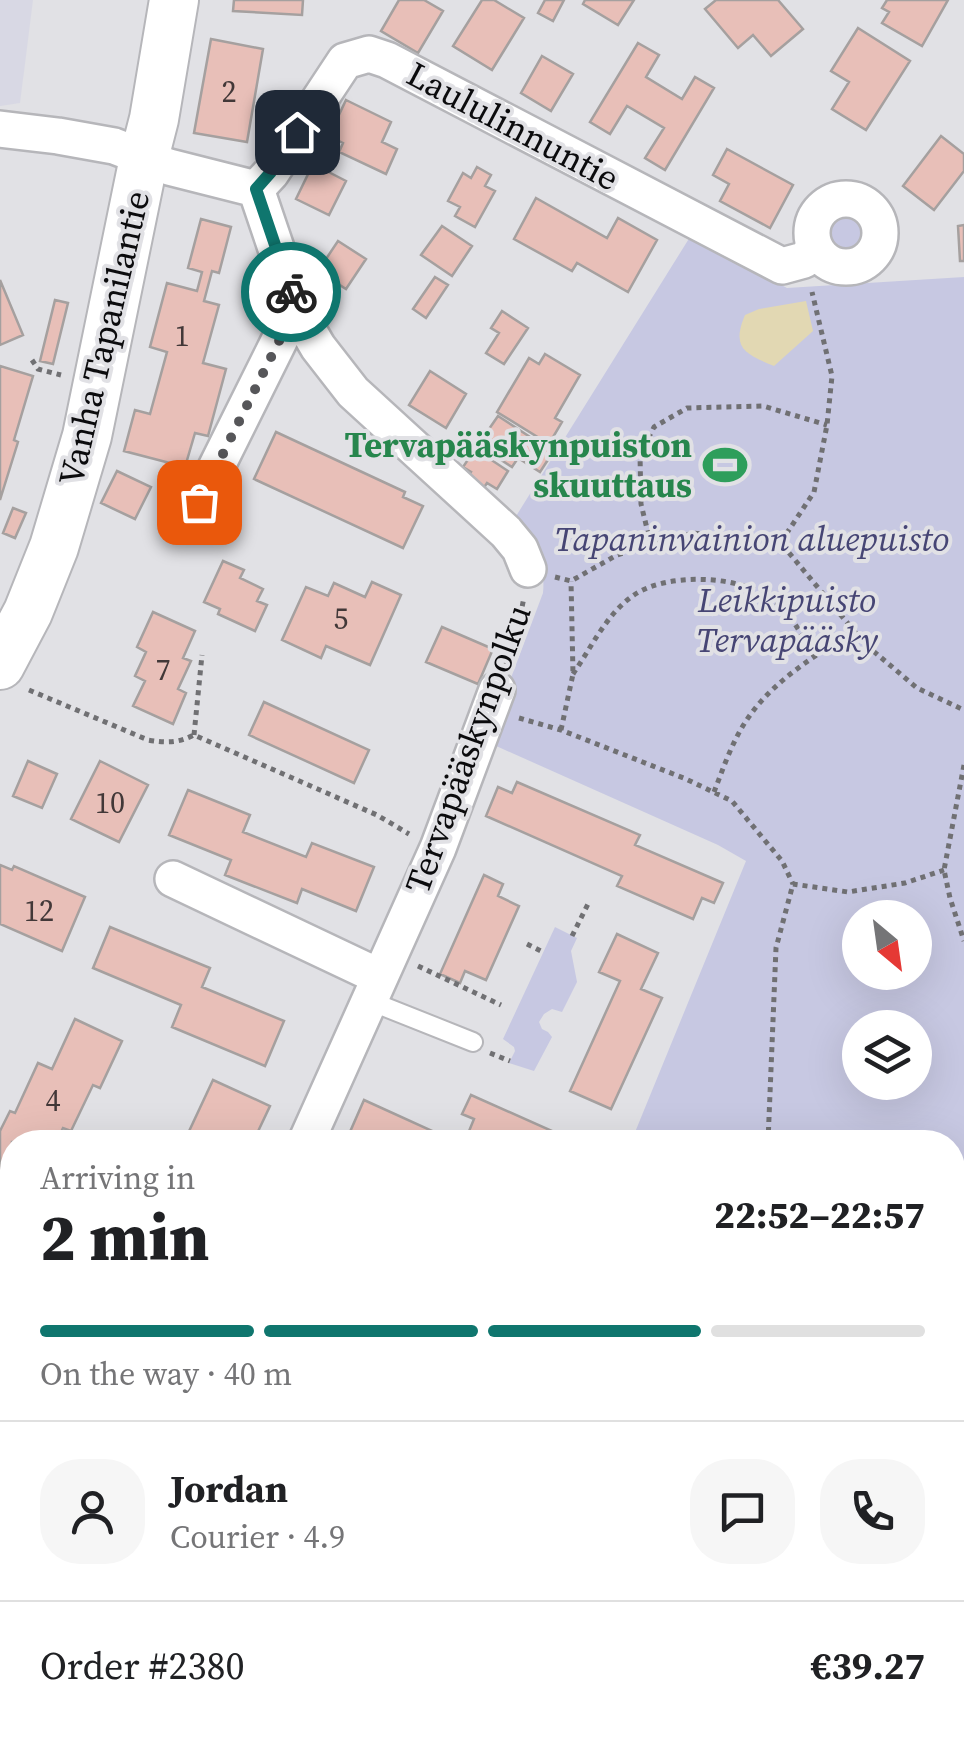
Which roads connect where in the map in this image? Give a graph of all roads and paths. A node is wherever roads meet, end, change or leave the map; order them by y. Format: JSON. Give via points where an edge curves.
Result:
{"nodes":[{"id":1,"x":174,"y":0,"type":"edge"},
{"id":2,"x":0,"y":129,"type":"edge"},
{"id":3,"x":144,"y":158,"type":"junction"},
{"id":4,"x":256,"y":189,"type":"junction"},
{"id":5,"x":810,"y":254,"type":"joint"},
{"id":6,"x":298,"y":313,"type":"junction"},
{"id":7,"x":32,"y":360,"type":"dead end"},
{"id":8,"x":73,"y":378,"type":"dead end"},
{"id":9,"x":828,"y":425,"type":"junction"},
{"id":10,"x":199,"y":502,"type":"dead end"},
{"id":11,"x":780,"y":542,"type":"junction"},
{"id":12,"x":651,"y":545,"type":"junction"},
{"id":13,"x":528,"y":569,"type":"junction"},
{"id":14,"x":571,"y":581,"type":"junction"},
{"id":15,"x":854,"y":631,"type":"junction"},
{"id":16,"x":202,"y":655,"type":"dead end"},
{"id":17,"x":814,"y":656,"type":"junction"},
{"id":18,"x":573,"y":674,"type":"junction"},
{"id":19,"x":12,"y":676,"type":"edge"},
{"id":20,"x":492,"y":705,"type":"junction"},
{"id":21,"x":964,"y":710,"type":"edge"},
{"id":22,"x":561,"y":730,"type":"junction"},
{"id":23,"x":194,"y":734,"type":"junction"},
{"id":24,"x":964,"y":765,"type":"edge"},
{"id":25,"x":714,"y":792,"type":"junction"},
{"id":26,"x":414,"y":837,"type":"dead end"},
{"id":27,"x":944,"y":870,"type":"junction"},
{"id":28,"x":172,"y":878,"type":"dead end"},
{"id":29,"x":793,"y":884,"type":"junction"},
{"id":30,"x":588,"y":904,"type":"dead end"},
{"id":31,"x":572,"y":936,"type":"dead end"},
{"id":32,"x":964,"y":941,"type":"edge"},
{"id":33,"x":527,"y":944,"type":"dead end"},
{"id":34,"x":543,"y":952,"type":"dead end"},
{"id":35,"x":380,"y":977,"type":"junction"},
{"id":36,"x":501,"y":1005,"type":"dead end"},
{"id":37,"x":478,"y":1046,"type":"joint"},
{"id":38,"x":510,"y":1061,"type":"dead end"},
{"id":39,"x":311,"y":1130,"type":"edge"},
{"id":40,"x":768,"y":1130,"type":"edge"}],
"edges":[{"from":1,"to":3,"type":"street","name":"Vanha Tapanilantie"},
{"from":2,"to":3,"type":"street","via":[[97,142]]},
{"from":3,"to":4,"type":"street"},
{"from":3,"to":19,"type":"street","name":"Vanha Tapanilantie","via":[[87,436]]},
{"from":4,"to":5,"type":"street","name":"Laululinnuntie","via":[[346,61],[369,54],[782,266]]},
{"from":4,"to":6,"type":"street","name":"Tervapääskynpolku"},
{"from":5,"to":9,"type":"path","via":[[832,376]]},
{"from":6,"to":10,"type":"street"},
{"from":6,"to":13,"type":"street","name":"Tervapääskynpolku","via":[[353,392],[506,532]]},
{"from":7,"to":8,"type":"path"},
{"from":9,"to":11,"type":"path","via":[[814,492]]},
{"from":9,"to":12,"type":"path","via":[[764,406],[687,408],[654,427],[640,455]]},
{"from":11,"to":12,"type":"path","via":[[694,533]]},
{"from":11,"to":15,"type":"path"},
{"from":12,"to":14,"type":"path"},
{"from":13,"to":14,"type":"path"},
{"from":13,"to":20,"type":"path","name":"Tervapääskynpolku"},
{"from":14,"to":18,"type":"path"},
{"from":15,"to":17,"type":"path"},
{"from":15,"to":21,"type":"path","via":[[917,688]]},
{"from":16,"to":23,"type":"path"},
{"from":17,"to":18,"type":"path","via":[[766,594],[698,579],[634,594],[616,609]]},
{"from":17,"to":25,"type":"path","via":[[744,722]]},
{"from":18,"to":22,"type":"path"},
{"from":19,"to":23,"type":"path","via":[[148,740],[182,741]]},
{"from":20,"to":22,"type":"path"},
{"from":20,"to":35,"type":"street","name":"Tervapääskynpolku"},
{"from":22,"to":25,"type":"path"},
{"from":23,"to":26,"type":"path"},
{"from":24,"to":27,"type":"path"},
{"from":25,"to":29,"type":"path","via":[[732,801]]},
{"from":27,"to":29,"type":"path","via":[[848,892]]},
{"from":27,"to":32,"type":"path"},
{"from":28,"to":35,"type":"street"},
{"from":29,"to":40,"type":"path","via":[[776,948]]},
{"from":30,"to":31,"type":"path"},
{"from":33,"to":34,"type":"path"},
{"from":35,"to":36,"type":"path"},
{"from":35,"to":37,"type":"lane"},
{"from":35,"to":39,"type":"street","name":"Tervapääskynpolku"},
{"from":37,"to":38,"type":"path"}]}
